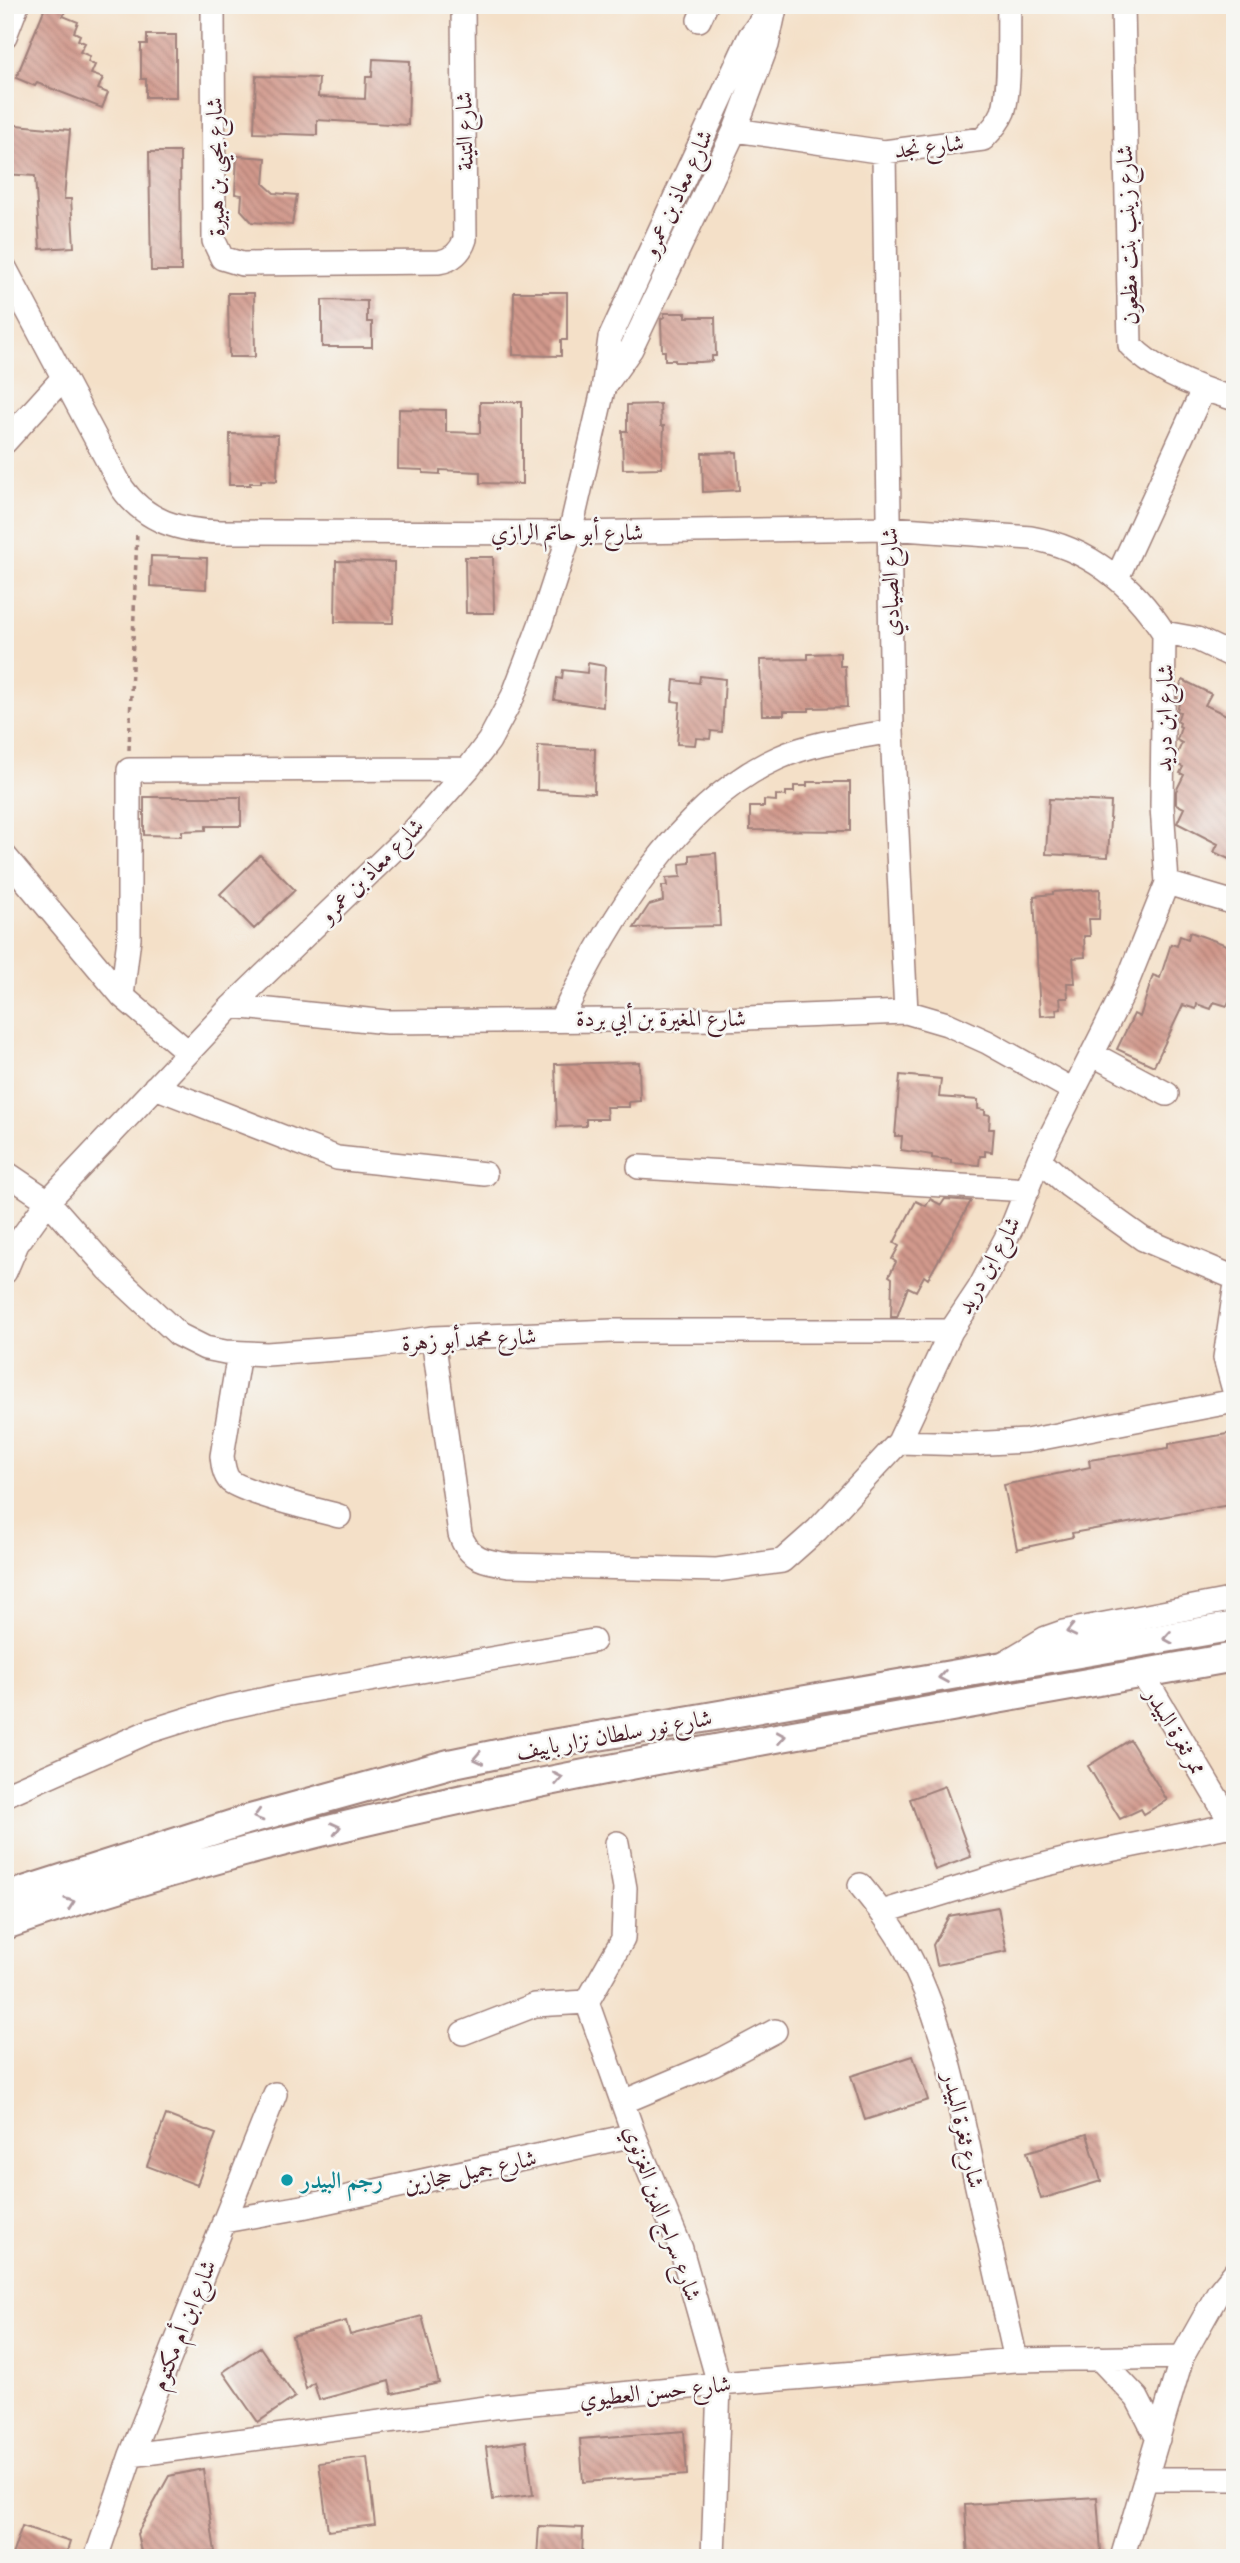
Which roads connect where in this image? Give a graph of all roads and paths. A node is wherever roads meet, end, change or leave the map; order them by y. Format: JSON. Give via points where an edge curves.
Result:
{"nodes":[{"id":1,"x":17,"y":5,"type":"edge"},
{"id":2,"x":213,"y":5,"type":"edge"},
{"id":3,"x":463,"y":5,"type":"edge"},
{"id":4,"x":775,"y":5,"type":"edge"},
{"id":5,"x":1009,"y":5,"type":"edge"},
{"id":6,"x":1123,"y":5,"type":"edge"},
{"id":7,"x":5,"y":36,"type":"edge"},
{"id":8,"x":735,"y":130,"type":"junction"},
{"id":9,"x":884,"y":152,"type":"junction"},
{"id":10,"x":456,"y":254,"type":"joint"},
{"id":11,"x":5,"y":268,"type":"edge"},
{"id":12,"x":63,"y":378,"type":"junction"},
{"id":13,"x":603,"y":390,"type":"junction"},
{"id":14,"x":1203,"y":390,"type":"junction"},
{"id":15,"x":1235,"y":399,"type":"edge"},
{"id":16,"x":5,"y":442,"type":"edge"},
{"id":17,"x":138,"y":508,"type":"junction"},
{"id":18,"x":890,"y":528,"type":"junction"},
{"id":19,"x":570,"y":533,"type":"junction"},
{"id":20,"x":1117,"y":578,"type":"junction"},
{"id":21,"x":1164,"y":633,"type":"junction"},
{"id":22,"x":1235,"y":657,"type":"edge"},
{"id":23,"x":891,"y":731,"type":"junction"},
{"id":24,"x":468,"y":769,"type":"junction"},
{"id":25,"x":129,"y":770,"type":"junction"},
{"id":26,"x":5,"y":856,"type":"edge"},
{"id":27,"x":1167,"y":883,"type":"junction"},
{"id":28,"x":1235,"y":903,"type":"edge"},
{"id":29,"x":122,"y":996,"type":"junction"},
{"id":30,"x":232,"y":1006,"type":"junction"},
{"id":31,"x":906,"y":1012,"type":"junction"},
{"id":32,"x":561,"y":1019,"type":"junction"},
{"id":33,"x":188,"y":1052,"type":"junction"},
{"id":34,"x":1092,"y":1054,"type":"junction"},
{"id":35,"x":155,"y":1087,"type":"junction"},
{"id":36,"x":1073,"y":1090,"type":"junction"},
{"id":37,"x":1167,"y":1094,"type":"dead end"},
{"id":38,"x":1039,"y":1159,"type":"junction"},
{"id":39,"x":639,"y":1167,"type":"dead end"},
{"id":40,"x":5,"y":1172,"type":"edge"},
{"id":41,"x":485,"y":1174,"type":"dead end"},
{"id":42,"x":1028,"y":1190,"type":"junction"},
{"id":43,"x":48,"y":1201,"type":"junction"},
{"id":44,"x":5,"y":1272,"type":"edge"},
{"id":45,"x":1235,"y":1278,"type":"edge"},
{"id":46,"x":1235,"y":1290,"type":"edge"},
{"id":47,"x":951,"y":1331,"type":"junction"},
{"id":48,"x":433,"y":1338,"type":"junction"},
{"id":49,"x":239,"y":1353,"type":"junction"},
{"id":50,"x":1235,"y":1394,"type":"edge"},
{"id":51,"x":1235,"y":1401,"type":"edge"},
{"id":52,"x":899,"y":1442,"type":"junction"},
{"id":53,"x":339,"y":1516,"type":"dead end"},
{"id":54,"x":1235,"y":1600,"type":"edge"},
{"id":55,"x":1235,"y":1626,"type":"edge"},
{"id":56,"x":593,"y":1641,"type":"dead end"},
{"id":57,"x":1235,"y":1657,"type":"edge"},
{"id":58,"x":997,"y":1667,"type":"junction"},
{"id":59,"x":1142,"y":1673,"type":"junction"},
{"id":60,"x":5,"y":1795,"type":"edge"},
{"id":61,"x":1233,"y":1827,"type":"edge"},
{"id":62,"x":617,"y":1843,"type":"dead end"},
{"id":63,"x":860,"y":1885,"type":"dead end"},
{"id":64,"x":5,"y":1897,"type":"edge"},
{"id":65,"x":882,"y":1912,"type":"junction"},
{"id":66,"x":5,"y":1926,"type":"edge"},
{"id":67,"x":587,"y":2001,"type":"junction"},
{"id":68,"x":775,"y":2031,"type":"dead end"},
{"id":69,"x":463,"y":2033,"type":"dead end"},
{"id":70,"x":275,"y":2094,"type":"dead end"},
{"id":71,"x":623,"y":2102,"type":"junction"},
{"id":72,"x":634,"y":2136,"type":"junction"},
{"id":73,"x":224,"y":2221,"type":"junction"},
{"id":74,"x":1235,"y":2272,"type":"edge"},
{"id":75,"x":1182,"y":2357,"type":"junction"},
{"id":76,"x":1099,"y":2358,"type":"junction"},
{"id":77,"x":1016,"y":2360,"type":"junction"},
{"id":78,"x":719,"y":2384,"type":"junction"},
{"id":79,"x":1158,"y":2439,"type":"junction"},
{"id":80,"x":131,"y":2455,"type":"junction"},
{"id":81,"x":1147,"y":2479,"type":"junction"},
{"id":82,"x":1235,"y":2479,"type":"edge"},
{"id":83,"x":96,"y":2558,"type":"edge"},
{"id":84,"x":713,"y":2558,"type":"edge"},
{"id":85,"x":1122,"y":2558,"type":"edge"}],
"edges":[{"from":1,"to":7,"type":"street"},
{"from":2,"to":10,"type":"street","name":"شارع يحيى بن هبيرة","via":[[214,241],[222,258],[242,264],[439,262]]},
{"from":3,"to":10,"type":"street","name":"شارع التينة","via":[[465,239]]},
{"from":4,"to":8,"type":"street","name":"شارع معاذ بن عمرو","via":[[767,45]]},
{"from":4,"to":13,"type":"street","name":"شارع معاذ بن عمرو","via":[[750,36],[610,338]]},
{"from":5,"to":9,"type":"street","name":"شارع نجد","via":[[1006,95],[993,129],[983,139]]},
{"from":6,"to":14,"type":"street","name":"شارع زينب بنت مظعون","via":[[1130,345],[1141,357]]},
{"from":8,"to":9,"type":"street","name":"شارع نجد"},
{"from":8,"to":13,"type":"street","name":"شارع معاذ بن عمرو","via":[[631,349]]},
{"from":9,"to":18,"type":"street","name":"شارع الصيادي"},
{"from":11,"to":12,"type":"street","name":"شارع أبو حاتم الرازي"},
{"from":12,"to":16,"type":"street"},
{"from":12,"to":17,"type":"street","name":"شارع أبو حاتم الرازي","via":[[116,479]]},
{"from":13,"to":19,"type":"street","name":"شارع معاذ بن عمرو"},
{"from":14,"to":15,"type":"street","name":"شارع زينب بنت مظعون"},
{"from":14,"to":20,"type":"street"},
{"from":17,"to":19,"type":"street","name":"شارع أبو حاتم الرازي","via":[[167,524],[206,531]]},
{"from":17,"to":25,"type":"path"},
{"from":18,"to":19,"type":"street","name":"شارع أبو حاتم الرازي"},
{"from":18,"to":20,"type":"street","name":"شارع أبو حاتم الرازي","via":[[1052,541]]},
{"from":18,"to":23,"type":"street","name":"شارع الصيادي"},
{"from":19,"to":24,"type":"street","name":"شارع معاذ بن عمرو","via":[[513,696]]},
{"from":20,"to":21,"type":"street","name":"شارع أبو حاتم الرازي","via":[[1147,606]]},
{"from":21,"to":22,"type":"street","via":[[1197,639]]},
{"from":21,"to":27,"type":"street","name":"شارع ابن دريد","via":[[1162,806]]},
{"from":23,"to":31,"type":"street","name":"شارع الصيادي"},
{"from":23,"to":32,"type":"street","via":[[779,757],[713,802],[630,895]]},
{"from":24,"to":25,"type":"street"},
{"from":24,"to":30,"type":"street","name":"شارع معاذ بن عمرو","via":[[414,830]]},
{"from":25,"to":29,"type":"street","via":[[129,938]]},
{"from":26,"to":29,"type":"street"},
{"from":27,"to":28,"type":"street"},
{"from":27,"to":34,"type":"street","name":"شارع ابن دريد","via":[[1122,995]]},
{"from":29,"to":33,"type":"street"},
{"from":30,"to":32,"type":"street","name":"شارع المغيرة بن أبي بردة","via":[[387,1022]]},
{"from":30,"to":33,"type":"street","name":"شارع معاذ بن عمرو"},
{"from":31,"to":32,"type":"street","name":"شارع المغيرة بن أبي بردة"},
{"from":31,"to":36,"type":"street","name":"شارع المغيرة بن أبي بردة","via":[[987,1042]]},
{"from":33,"to":35,"type":"street","name":"شارع معاذ بن عمرو"},
{"from":34,"to":36,"type":"street","name":"شارع ابن دريد"},
{"from":34,"to":37,"type":"street"},
{"from":35,"to":41,"type":"street","via":[[337,1157]]},
{"from":35,"to":43,"type":"street","name":"شارع معاذ بن عمرو"},
{"from":36,"to":38,"type":"street","name":"شارع ابن دريد"},
{"from":38,"to":42,"type":"street","name":"شارع ابن دريد"},
{"from":38,"to":45,"type":"street","via":[[1143,1238]]},
{"from":39,"to":42,"type":"street"},
{"from":40,"to":43,"type":"street","name":"شارع محمد أبو زهرة"},
{"from":42,"to":47,"type":"street","name":"شارع ابن دريد","via":[[996,1259]]},
{"from":43,"to":44,"type":"street","name":"شارع معاذ بن عمرو","via":[[17,1244]]},
{"from":43,"to":49,"type":"street","name":"شارع محمد أبو زهرة","via":[[108,1269],[179,1335],[205,1348]]},
{"from":46,"to":50,"type":"street","via":[[1225,1357]]},
{"from":47,"to":48,"type":"street","name":"شارع محمد أبو زهرة","via":[[613,1331]]},
{"from":47,"to":52,"type":"street","name":"شارع ابن دريد"},
{"from":48,"to":49,"type":"street","name":"شارع محمد أبو زهرة","via":[[340,1349]]},
{"from":48,"to":52,"type":"street","name":"شارع ابن دريد","via":[[460,1534],[477,1558],[510,1565],[717,1570],[782,1561]]},
{"from":49,"to":53,"type":"street","via":[[222,1456],[229,1480],[251,1491]]},
{"from":51,"to":52,"type":"street","via":[[1026,1441]]},
{"from":54,"to":58,"type":"street","one_way":true,"via":[[1063,1632]]},
{"from":55,"to":58,"type":"main road","name":"شارع نور سلطان نزار باييف","one_way":true},
{"from":56,"to":60,"type":"street","via":[[220,1709],[150,1731]]},
{"from":57,"to":59,"type":"main road","name":"شارع نور سلطان نزار باييف"},
{"from":58,"to":64,"type":"main road","name":"شارع نور سلطان نزار باييف","one_way":true,"via":[[449,1764],[219,1828]]},
{"from":59,"to":61,"type":"street","name":"ممر ثغرة البيدر"},
{"from":66,"to":59,"type":"main road","name":"شارع نور سلطان نزار باييف","one_way":true,"via":[[183,1867],[498,1790]]},
{"from":61,"to":65,"type":"street","via":[[1055,1862]]},
{"from":62,"to":67,"type":"street","via":[[625,1888],[623,1939]]},
{"from":63,"to":65,"type":"street","name":"شارع ثغرة البيدر"},
{"from":65,"to":77,"type":"street","name":"شارع ثغرة البيدر","via":[[928,1997],[946,2054]]},
{"from":67,"to":69,"type":"street","via":[[535,2006]]},
{"from":67,"to":71,"type":"street","name":"شارع سراج الدين الغزنوي"},
{"from":68,"to":71,"type":"street","via":[[713,2064]]},
{"from":70,"to":73,"type":"street","name":"شارع ابن أم مكتوم"},
{"from":71,"to":72,"type":"street","name":"شارع سراج الدين الغزنوي"},
{"from":72,"to":73,"type":"street","name":"شارع جميل حجازين"},
{"from":72,"to":78,"type":"street","name":"شارع سراج الدين الغزنوي","via":[[681,2249]]},
{"from":73,"to":80,"type":"street","name":"شارع ابن أم مكتوم"},
{"from":74,"to":75,"type":"street"},
{"from":75,"to":76,"type":"street","name":"شارع حسن العطيوي"},
{"from":75,"to":79,"type":"street"},
{"from":76,"to":77,"type":"street","name":"شارع حسن العطيوي"},
{"from":76,"to":79,"type":"street","via":[[1137,2398]]},
{"from":77,"to":78,"type":"street","name":"شارع حسن العطيوي"},
{"from":78,"to":80,"type":"street","name":"شارع حسن العطيوي","via":[[494,2407]]},
{"from":78,"to":84,"type":"street","name":"شارع سراج الدين الغزنوي"},
{"from":79,"to":81,"type":"street"},
{"from":80,"to":83,"type":"street","name":"شارع ابن أم مكتوم"},
{"from":81,"to":82,"type":"street"},
{"from":81,"to":85,"type":"street"}]}
